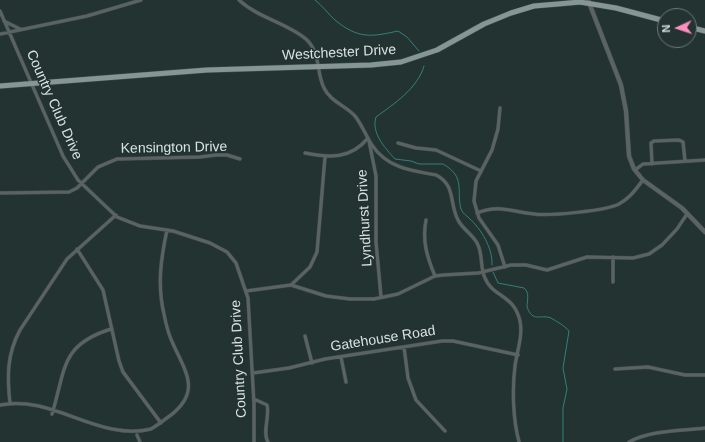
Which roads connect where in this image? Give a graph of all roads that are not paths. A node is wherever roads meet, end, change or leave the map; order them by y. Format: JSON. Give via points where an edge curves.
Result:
{"nodes":[{"id":1,"x":141,"y":0,"type":"edge"},
{"id":2,"x":239,"y":0,"type":"edge"},
{"id":3,"x":588,"y":2,"type":"edge"},
{"id":4,"x":0,"y":11,"type":"edge"},
{"id":5,"x":657,"y":20,"type":"edge"},
{"id":6,"x":4,"y":21,"type":"junction"},
{"id":7,"x":22,"y":29,"type":"junction"},
{"id":8,"x":9,"y":32,"type":"junction"},
{"id":9,"x":0,"y":34,"type":"edge"},
{"id":10,"x":318,"y":66,"type":"junction"},
{"id":11,"x":31,"y":83,"type":"junction"},
{"id":12,"x":0,"y":86,"type":"edge"},
{"id":13,"x":500,"y":108,"type":"dead end"},
{"id":14,"x":368,"y":138,"type":"junction"},
{"id":15,"x":398,"y":143,"type":"dead end"},
{"id":16,"x":305,"y":153,"type":"dead end"},
{"id":17,"x":325,"y":157,"type":"junction"},
{"id":18,"x":240,"y":159,"type":"dead end"},
{"id":19,"x":705,"y":160,"type":"edge"},
{"id":20,"x":685,"y":161,"type":"junction"},
{"id":21,"x":652,"y":164,"type":"junction"},
{"id":22,"x":635,"y":170,"type":"junction"},
{"id":23,"x":481,"y":171,"type":"junction"},
{"id":24,"x":643,"y":180,"type":"junction"},
{"id":25,"x":81,"y":183,"type":"junction"},
{"id":26,"x":0,"y":193,"type":"edge"},
{"id":27,"x":477,"y":213,"type":"junction"},
{"id":28,"x":687,"y":214,"type":"junction"},
{"id":29,"x":116,"y":216,"type":"junction"},
{"id":30,"x":426,"y":220,"type":"dead end"},
{"id":31,"x":167,"y":230,"type":"junction"},
{"id":32,"x":705,"y":232,"type":"edge"},
{"id":33,"x":77,"y":249,"type":"junction"},
{"id":34,"x":613,"y":257,"type":"junction"},
{"id":35,"x":505,"y":267,"type":"junction"},
{"id":36,"x":483,"y":272,"type":"junction"},
{"id":37,"x":435,"y":276,"type":"junction"},
{"id":38,"x":613,"y":282,"type":"dead end"},
{"id":39,"x":291,"y":285,"type":"junction"},
{"id":40,"x":246,"y":291,"type":"junction"},
{"id":41,"x":381,"y":297,"type":"junction"},
{"id":42,"x":112,"y":329,"type":"junction"},
{"id":43,"x":305,"y":336,"type":"dead end"},
{"id":44,"x":404,"y":347,"type":"junction"},
{"id":45,"x":518,"y":355,"type":"junction"},
{"id":46,"x":341,"y":357,"type":"junction"},
{"id":47,"x":312,"y":363,"type":"junction"},
{"id":48,"x":615,"y":369,"type":"dead end"},
{"id":49,"x":252,"y":372,"type":"junction"},
{"id":50,"x":705,"y":375,"type":"edge"},
{"id":51,"x":346,"y":382,"type":"dead end"},
{"id":52,"x":254,"y":399,"type":"junction"},
{"id":53,"x":10,"y":403,"type":"junction"},
{"id":54,"x":0,"y":405,"type":"edge"},
{"id":55,"x":52,"y":414,"type":"junction"},
{"id":56,"x":74,"y":422,"type":"dead end"},
{"id":57,"x":161,"y":423,"type":"junction"},
{"id":58,"x":705,"y":428,"type":"edge"},
{"id":59,"x":445,"y":431,"type":"dead end"},
{"id":60,"x":137,"y":435,"type":"junction"},
{"id":61,"x":128,"y":436,"type":"dead end"},
{"id":62,"x":140,"y":442,"type":"edge"},
{"id":63,"x":254,"y":442,"type":"edge"},
{"id":64,"x":268,"y":442,"type":"edge"},
{"id":65,"x":519,"y":442,"type":"edge"},
{"id":66,"x":629,"y":442,"type":"edge"}],
"edges":[{"from":1,"to":7,"type":"street","via":[[87,16]]},
{"from":2,"to":10,"type":"street","via":[[249,9],[304,38],[316,54]]},
{"from":3,"to":5,"type":"main road","name":"Westchester Drive"},
{"from":3,"to":10,"type":"main road","name":"Westchester Drive","via":[[534,6],[511,13],[484,24],[437,50],[401,62]]},
{"from":3,"to":22,"type":"street","via":[[621,85],[626,111],[629,156]]},
{"from":4,"to":6,"type":"street","name":"Country Club Drive"},
{"from":6,"to":7,"type":"street"},
{"from":6,"to":8,"type":"street","name":"Country Club Drive"},
{"from":7,"to":8,"type":"street"},
{"from":8,"to":9,"type":"street"},
{"from":8,"to":11,"type":"street","name":"Country Club Drive"},
{"from":10,"to":11,"type":"main road","name":"Westchester Drive","via":[[207,70]]},
{"from":10,"to":14,"type":"street","via":[[324,88],[355,116]]},
{"from":11,"to":12,"type":"main road","name":"Westchester Drive"},
{"from":11,"to":25,"type":"street","name":"Country Club Drive","via":[[63,156]]},
{"from":13,"to":23,"type":"street","via":[[494,143]]},
{"from":14,"to":17,"type":"street","via":[[360,147],[349,153]]},
{"from":14,"to":36,"type":"street","via":[[393,165],[436,175],[446,182],[451,191],[457,219],[479,246]]},
{"from":14,"to":41,"type":"street","name":"Lyndhurst Drive","via":[[376,176],[376,242]]},
{"from":15,"to":23,"type":"street","via":[[436,150]]},
{"from":16,"to":17,"type":"street"},
{"from":17,"to":39,"type":"street","via":[[317,252],[310,267]]},
{"from":18,"to":25,"type":"street","name":"Kensington Drive","via":[[227,155],[117,159],[98,167]]},
{"from":19,"to":20,"type":"street"},
{"from":20,"to":21,"type":"street"},
{"from":20,"to":21,"type":"street","via":[[683,142],[654,141],[651,144]]},
{"from":21,"to":22,"type":"street","via":[[643,164]]},
{"from":22,"to":24,"type":"street"},
{"from":23,"to":27,"type":"street","via":[[474,192]]},
{"from":24,"to":27,"type":"street","via":[[628,197],[618,204],[607,207],[545,215],[502,208]]},
{"from":24,"to":28,"type":"street"},
{"from":25,"to":26,"type":"street","name":"Kensington Drive","via":[[64,193]]},
{"from":25,"to":29,"type":"street","name":"Country Club Drive"},
{"from":27,"to":35,"type":"street","via":[[498,245]]},
{"from":28,"to":32,"type":"street"},
{"from":28,"to":34,"type":"street","via":[[677,229],[656,250],[633,258]]},
{"from":29,"to":31,"type":"street","name":"Country Club Drive","via":[[140,226]]},
{"from":29,"to":33,"type":"street"},
{"from":30,"to":37,"type":"street","via":[[423,235],[426,253]]},
{"from":31,"to":40,"type":"street","name":"Country Club Drive","via":[[200,239],[227,252],[236,263]]},
{"from":31,"to":57,"type":"street","via":[[160,264],[160,294],[168,331],[186,370],[189,385],[188,395],[182,405]]},
{"from":33,"to":42,"type":"street","via":[[103,290]]},
{"from":33,"to":53,"type":"street","via":[[67,259],[14,341],[8,361]]},
{"from":34,"to":35,"type":"street","via":[[584,257],[547,270],[526,265]]},
{"from":34,"to":38,"type":"street"},
{"from":35,"to":36,"type":"street"},
{"from":36,"to":37,"type":"street"},
{"from":36,"to":45,"type":"street","via":[[489,286],[507,298],[517,312],[521,332]]},
{"from":37,"to":41,"type":"street","via":[[409,290]]},
{"from":39,"to":40,"type":"street"},
{"from":39,"to":41,"type":"street","via":[[339,298]]},
{"from":40,"to":49,"type":"street","name":"Country Club Drive"},
{"from":42,"to":55,"type":"street","via":[[89,337],[72,353],[64,369]]},
{"from":42,"to":57,"type":"street","via":[[123,372]]},
{"from":43,"to":47,"type":"street"},
{"from":44,"to":45,"type":"street","name":"Gatehouse Road","via":[[442,341]]},
{"from":44,"to":46,"type":"street","name":"Gatehouse Road"},
{"from":44,"to":59,"type":"street","via":[[408,378],[416,400]]},
{"from":45,"to":65,"type":"street","via":[[514,378]]},
{"from":46,"to":47,"type":"street","name":"Gatehouse Road"},
{"from":46,"to":51,"type":"street"},
{"from":47,"to":49,"type":"street","name":"Gatehouse Road"},
{"from":48,"to":50,"type":"street","via":[[648,367],[685,375]]},
{"from":49,"to":52,"type":"street","name":"Country Club Drive"},
{"from":52,"to":63,"type":"street","name":"Country Club Drive"},
{"from":52,"to":64,"type":"street","via":[[267,405]]},
{"from":53,"to":54,"type":"street"},
{"from":53,"to":55,"type":"street","via":[[30,405]]},
{"from":55,"to":56,"type":"street"},
{"from":57,"to":60,"type":"street"},
{"from":58,"to":66,"type":"street","via":[[653,434]]},
{"from":60,"to":61,"type":"street"},
{"from":60,"to":62,"type":"street"}]}
